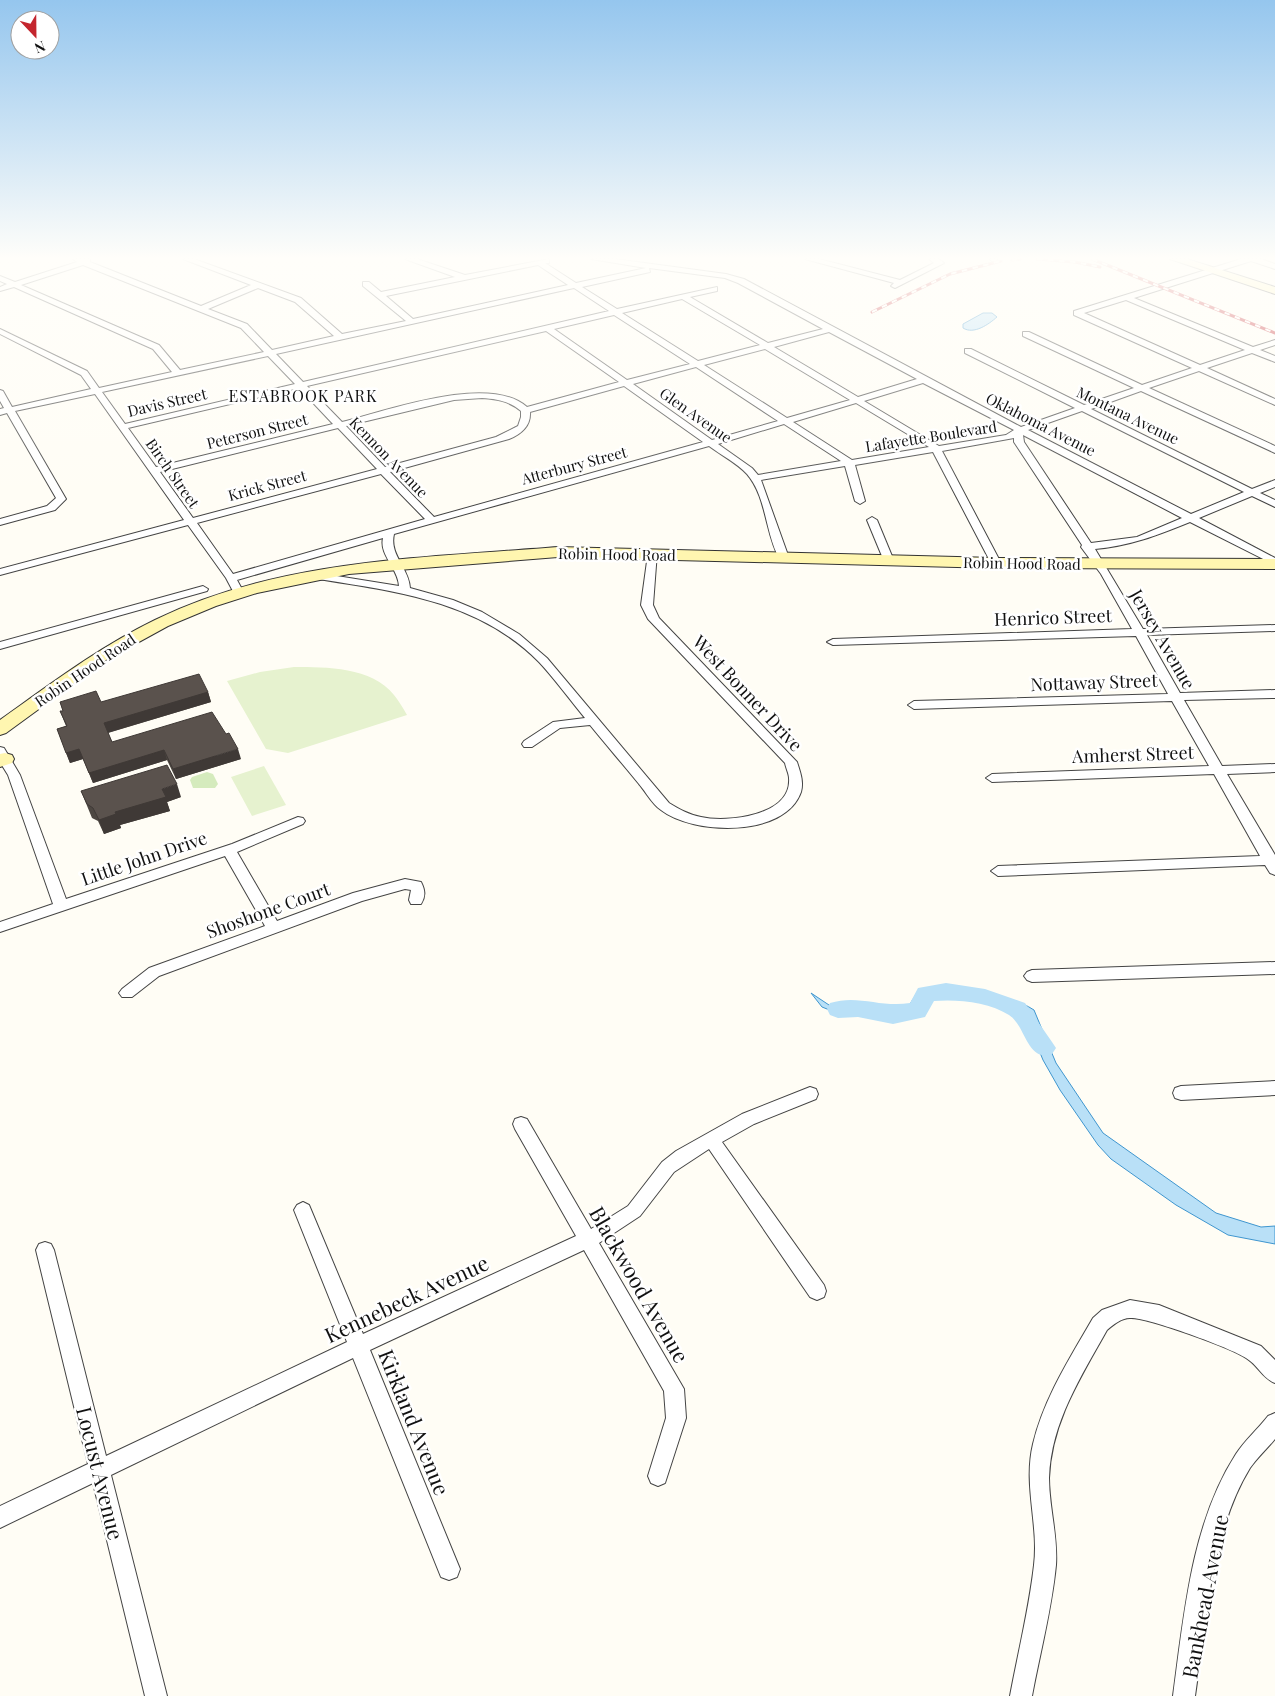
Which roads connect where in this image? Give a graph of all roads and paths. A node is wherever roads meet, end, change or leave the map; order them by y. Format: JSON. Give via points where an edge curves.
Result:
{"nodes":[{"id":1,"x":13,"y":338,"type":"edge"},
{"id":2,"x":136,"y":338,"type":"edge"},
{"id":3,"x":255,"y":338,"type":"edge"},
{"id":4,"x":335,"y":338,"type":"edge"},
{"id":5,"x":504,"y":338,"type":"edge"},
{"id":6,"x":562,"y":338,"type":"edge"},
{"id":7,"x":658,"y":338,"type":"edge"},
{"id":8,"x":753,"y":338,"type":"edge"},
{"id":9,"x":796,"y":338,"type":"edge"},
{"id":10,"x":847,"y":338,"type":"edge"},
{"id":11,"x":1035,"y":338,"type":"edge"},
{"id":12,"x":1133,"y":338,"type":"edge"},
{"id":13,"x":1224,"y":338,"type":"edge"},
{"id":14,"x":1275,"y":342,"type":"edge"},
{"id":15,"x":766,"y":346,"type":"junction"},
{"id":16,"x":1252,"y":350,"type":"junction"},
{"id":17,"x":968,"y":351,"type":"dead end"},
{"id":18,"x":269,"y":353,"type":"junction"},
{"id":19,"x":1275,"y":359,"type":"edge"},
{"id":20,"x":699,"y":364,"type":"junction"},
{"id":21,"x":1199,"y":368,"type":"junction"},
{"id":22,"x":178,"y":373,"type":"junction"},
{"id":23,"x":924,"y":380,"type":"junction"},
{"id":24,"x":627,"y":384,"type":"junction"},
{"id":25,"x":301,"y":385,"type":"junction"},
{"id":26,"x":1142,"y":388,"type":"junction"},
{"id":27,"x":97,"y":391,"type":"junction"},
{"id":28,"x":0,"y":393,"type":"edge"},
{"id":29,"x":858,"y":401,"type":"junction"},
{"id":30,"x":1275,"y":402,"type":"edge"},
{"id":31,"x":1083,"y":408,"type":"junction"},
{"id":32,"x":11,"y":410,"type":"junction"},
{"id":33,"x":525,"y":410,"type":"junction"},
{"id":34,"x":0,"y":412,"type":"edge"},
{"id":35,"x":787,"y":421,"type":"junction"},
{"id":36,"x":340,"y":425,"type":"junction"},
{"id":37,"x":122,"y":427,"type":"junction"},
{"id":38,"x":1020,"y":430,"type":"junction"},
{"id":39,"x":712,"y":443,"type":"junction"},
{"id":40,"x":936,"y":449,"type":"junction"},
{"id":41,"x":1275,"y":450,"type":"edge"},
{"id":42,"x":850,"y":463,"type":"junction"},
{"id":43,"x":383,"y":470,"type":"junction"},
{"id":44,"x":153,"y":471,"type":"junction"},
{"id":45,"x":756,"y":478,"type":"junction"},
{"id":46,"x":1275,"y":483,"type":"edge"},
{"id":47,"x":1252,"y":492,"type":"junction"},
{"id":48,"x":860,"y":501,"type":"dead end"},
{"id":49,"x":1275,"y":504,"type":"edge"},
{"id":50,"x":1190,"y":518,"type":"junction"},
{"id":51,"x":432,"y":520,"type":"junction"},
{"id":52,"x":872,"y":520,"type":"dead end"},
{"id":53,"x":3,"y":521,"type":"edge"},
{"id":54,"x":189,"y":522,"type":"junction"},
{"id":55,"x":390,"y":533,"type":"junction"},
{"id":56,"x":1086,"y":547,"type":"junction"},
{"id":57,"x":653,"y":554,"type":"junction"},
{"id":58,"x":784,"y":558,"type":"junction"},
{"id":59,"x":889,"y":561,"type":"junction"},
{"id":60,"x":996,"y":563,"type":"junction"},
{"id":61,"x":1275,"y":563,"type":"edge"},
{"id":62,"x":398,"y":564,"type":"junction"},
{"id":63,"x":1098,"y":564,"type":"junction"},
{"id":64,"x":0,"y":572,"type":"edge"},
{"id":65,"x":312,"y":575,"type":"junction"},
{"id":66,"x":231,"y":578,"type":"junction"},
{"id":67,"x":203,"y":589,"type":"dead end"},
{"id":68,"x":405,"y":590,"type":"junction"},
{"id":69,"x":239,"y":593,"type":"junction"},
{"id":70,"x":1275,"y":628,"type":"edge"},
{"id":71,"x":1139,"y":632,"type":"junction"},
{"id":72,"x":833,"y":642,"type":"dead end"},
{"id":73,"x":0,"y":646,"type":"edge"},
{"id":74,"x":1275,"y":694,"type":"edge"},
{"id":75,"x":1176,"y":697,"type":"junction"},
{"id":76,"x":914,"y":706,"type":"dead end"},
{"id":77,"x":594,"y":721,"type":"junction"},
{"id":78,"x":0,"y":729,"type":"edge"},
{"id":79,"x":528,"y":744,"type":"dead end"},
{"id":80,"x":2,"y":757,"type":"edge"},
{"id":81,"x":1275,"y":768,"type":"edge"},
{"id":82,"x":1218,"y":770,"type":"junction"},
{"id":83,"x":992,"y":778,"type":"dead end"},
{"id":84,"x":298,"y":821,"type":"dead end"},
{"id":85,"x":228,"y":849,"type":"junction"},
{"id":86,"x":1273,"y":863,"type":"edge"},
{"id":87,"x":998,"y":871,"type":"dead end"},
{"id":88,"x":416,"y":900,"type":"dead end"},
{"id":89,"x":61,"y":906,"type":"junction"},
{"id":90,"x":0,"y":927,"type":"edge"},
{"id":91,"x":273,"y":927,"type":"junction"},
{"id":92,"x":1275,"y":968,"type":"edge"},
{"id":93,"x":1032,"y":976,"type":"dead end"},
{"id":94,"x":127,"y":993,"type":"dead end"},
{"id":95,"x":1275,"y":1088,"type":"edge"},
{"id":96,"x":1181,"y":1093,"type":"dead end"},
{"id":97,"x":810,"y":1094,"type":"dead end"},
{"id":98,"x":521,"y":1124,"type":"dead end"},
{"id":99,"x":711,"y":1139,"type":"junction"},
{"id":100,"x":302,"y":1210,"type":"dead end"},
{"id":101,"x":588,"y":1239,"type":"junction"},
{"id":102,"x":45,"y":1250,"type":"dead end"},
{"id":103,"x":818,"y":1291,"type":"dead end"},
{"id":104,"x":358,"y":1346,"type":"junction"},
{"id":105,"x":1275,"y":1374,"type":"edge"},
{"id":106,"x":1275,"y":1423,"type":"edge"},
{"id":107,"x":100,"y":1469,"type":"junction"},
{"id":108,"x":658,"y":1476,"type":"dead end"},
{"id":109,"x":0,"y":1517,"type":"edge"},
{"id":110,"x":449,"y":1568,"type":"dead end"},
{"id":111,"x":156,"y":1696,"type":"edge"},
{"id":112,"x":1021,"y":1696,"type":"edge"},
{"id":113,"x":1184,"y":1696,"type":"edge"}],
"edges":[{"from":1,"to":27,"type":"street","name":"Birch Street","via":[[80,370]]},
{"from":2,"to":22,"type":"street","via":[[156,347]]},
{"from":3,"to":18,"type":"street","name":"Kennon Avenue"},
{"from":4,"to":18,"type":"street"},
{"from":5,"to":25,"type":"street","name":"Davis Street"},
{"from":6,"to":24,"type":"street","name":"Glen Avenue"},
{"from":7,"to":20,"type":"street"},
{"from":8,"to":15,"type":"street"},
{"from":9,"to":15,"type":"street"},
{"from":10,"to":23,"type":"street","name":"Oklahoma Avenue"},
{"from":11,"to":26,"type":"street"},
{"from":12,"to":21,"type":"street"},
{"from":13,"to":16,"type":"street"},
{"from":14,"to":16,"type":"street","name":"Lafayette Boulevard"},
{"from":15,"to":20,"type":"street"},
{"from":15,"to":29,"type":"street"},
{"from":16,"to":19,"type":"street"},
{"from":16,"to":21,"type":"street","name":"Lafayette Boulevard"},
{"from":17,"to":31,"type":"street","name":"Montana Avenue"},
{"from":18,"to":22,"type":"street"},
{"from":18,"to":25,"type":"street","name":"Kennon Avenue"},
{"from":20,"to":24,"type":"street"},
{"from":20,"to":35,"type":"street"},
{"from":21,"to":26,"type":"street","name":"Lafayette Boulevard"},
{"from":21,"to":30,"type":"street"},
{"from":22,"to":27,"type":"street"},
{"from":23,"to":29,"type":"street","name":"Atterbury Street"},
{"from":23,"to":38,"type":"street","name":"Oklahoma Avenue"},
{"from":24,"to":33,"type":"street"},
{"from":24,"to":39,"type":"street","name":"Glen Avenue"},
{"from":25,"to":36,"type":"street","name":"Kennon Avenue"},
{"from":25,"to":37,"type":"street","name":"Davis Street"},
{"from":26,"to":31,"type":"street","name":"Lafayette Boulevard"},
{"from":26,"to":41,"type":"street"},
{"from":27,"to":32,"type":"street"},
{"from":27,"to":37,"type":"street","name":"Birch Street"},
{"from":28,"to":32,"type":"street"},
{"from":29,"to":35,"type":"street","name":"Atterbury Street"},
{"from":29,"to":40,"type":"street"},
{"from":31,"to":38,"type":"street","name":"Lafayette Boulevard"},
{"from":31,"to":47,"type":"street","name":"Montana Avenue"},
{"from":32,"to":34,"type":"street"},
{"from":32,"to":53,"type":"street","via":[[62,499],[52,508]]},
{"from":33,"to":36,"type":"street","name":"Peterson Street","via":[[503,398],[463,396]]},
{"from":33,"to":43,"type":"street","name":"Krick Street","via":[[522,427],[506,437]]},
{"from":35,"to":39,"type":"street","name":"Atterbury Street"},
{"from":35,"to":42,"type":"street"},
{"from":36,"to":43,"type":"street","name":"Kennon Avenue"},
{"from":36,"to":44,"type":"street","name":"Peterson Street"},
{"from":37,"to":44,"type":"street","name":"Birch Street"},
{"from":38,"to":40,"type":"street","name":"Lafayette Boulevard","via":[[1001,438]]},
{"from":38,"to":50,"type":"street","name":"Oklahoma Avenue"},
{"from":38,"to":56,"type":"street","name":"Jersey Avenue","via":[[1019,442]]},
{"from":39,"to":45,"type":"street","name":"Glen Avenue"},
{"from":39,"to":51,"type":"street","name":"Atterbury Street"},
{"from":40,"to":42,"type":"street","name":"Lafayette Boulevard"},
{"from":40,"to":60,"type":"street"},
{"from":42,"to":45,"type":"street","name":"Lafayette Boulevard"},
{"from":42,"to":48,"type":"street"},
{"from":43,"to":51,"type":"street","name":"Kennon Avenue"},
{"from":43,"to":54,"type":"street","name":"Krick Street"},
{"from":44,"to":54,"type":"street","name":"Birch Street"},
{"from":45,"to":58,"type":"street"},
{"from":46,"to":47,"type":"street"},
{"from":47,"to":49,"type":"street","name":"Montana Avenue"},
{"from":47,"to":50,"type":"street"},
{"from":50,"to":56,"type":"street","via":[[1135,540]]},
{"from":50,"to":61,"type":"street","name":"Oklahoma Avenue"},
{"from":51,"to":55,"type":"street","name":"Atterbury Street"},
{"from":52,"to":59,"type":"street"},
{"from":54,"to":64,"type":"street","name":"Krick Street"},
{"from":54,"to":66,"type":"street","name":"Birch Street"},
{"from":55,"to":62,"type":"street","via":[[387,550]]},
{"from":55,"to":66,"type":"street","name":"Atterbury Street"},
{"from":56,"to":63,"type":"street","name":"Jersey Avenue"},
{"from":57,"to":58,"type":"street","name":"Robin Hood Road"},
{"from":57,"to":62,"type":"street","name":"Robin Hood Road","via":[[552,552]]},
{"from":57,"to":77,"type":"street","name":"West Bonner Drive","via":[[649,612],[791,762],[796,777],[794,791],[782,807],[757,820],[727,825],[686,818],[664,806]]},
{"from":58,"to":59,"type":"street","name":"Robin Hood Road"},
{"from":59,"to":60,"type":"street","name":"Robin Hood Road"},
{"from":60,"to":63,"type":"street","name":"Robin Hood Road"},
{"from":61,"to":63,"type":"street","name":"Robin Hood Road"},
{"from":62,"to":65,"type":"street","name":"Robin Hood Road"},
{"from":62,"to":68,"type":"street","via":[[405,577]]},
{"from":63,"to":71,"type":"street","name":"Jersey Avenue"},
{"from":65,"to":68,"type":"street"},
{"from":65,"to":69,"type":"street","name":"Robin Hood Road"},
{"from":66,"to":69,"type":"street","name":"Birch Street"},
{"from":67,"to":73,"type":"street"},
{"from":68,"to":77,"type":"street","via":[[478,614],[515,636],[543,660]]},
{"from":69,"to":78,"type":"street","name":"Robin Hood Road","via":[[186,612],[121,644]]},
{"from":70,"to":71,"type":"street","name":"Henrico Street"},
{"from":71,"to":72,"type":"street","name":"Henrico Street"},
{"from":71,"to":75,"type":"street","name":"Jersey Avenue"},
{"from":74,"to":75,"type":"street","name":"Nottaway Street"},
{"from":75,"to":76,"type":"street","name":"Nottaway Street"},
{"from":75,"to":82,"type":"street","name":"Jersey Avenue"},
{"from":77,"to":79,"type":"street","via":[[557,725]]},
{"from":80,"to":89,"type":"street","via":[[14,775]]},
{"from":81,"to":82,"type":"street","name":"Amherst Street"},
{"from":82,"to":83,"type":"street","name":"Amherst Street"},
{"from":82,"to":86,"type":"street","name":"Jersey Avenue"},
{"from":84,"to":85,"type":"street","name":"Little John Drive"},
{"from":85,"to":89,"type":"street","name":"Little John Drive"},
{"from":85,"to":91,"type":"street"},
{"from":86,"to":87,"type":"street"},
{"from":88,"to":91,"type":"street","name":"Shoshone Court","via":[[416,886],[402,884]]},
{"from":89,"to":90,"type":"street","name":"Little John Drive"},
{"from":91,"to":94,"type":"street","name":"Shoshone Court","via":[[154,972]]},
{"from":92,"to":93,"type":"street"},
{"from":95,"to":96,"type":"street"},
{"from":97,"to":99,"type":"street","name":"Kennebeck Avenue","via":[[748,1119]]},
{"from":98,"to":101,"type":"street","name":"Blackwood Avenue"},
{"from":99,"to":101,"type":"street","name":"Kennebeck Avenue","via":[[668,1167],[634,1211]]},
{"from":99,"to":103,"type":"street"},
{"from":100,"to":104,"type":"street","name":"Kirkland Avenue"},
{"from":101,"to":104,"type":"street","name":"Kennebeck Avenue"},
{"from":101,"to":108,"type":"street","name":"Blackwood Avenue","via":[[674,1389],[676,1418]]},
{"from":102,"to":107,"type":"street","name":"Locust Avenue"},
{"from":104,"to":107,"type":"street","name":"Kennebeck Avenue"},
{"from":104,"to":110,"type":"street","name":"Kirkland Avenue"},
{"from":105,"to":112,"type":"street","via":[[1254,1352],[1152,1312],[1130,1309],[1118,1312],[1100,1324],[1057,1404],[1045,1435],[1039,1483],[1045,1565]]},
{"from":106,"to":113,"type":"street","name":"Bankhead Avenue","via":[[1242,1461],[1224,1498],[1207,1560]]},
{"from":107,"to":109,"type":"street","name":"Kennebeck Avenue"},
{"from":107,"to":111,"type":"street","name":"Locust Avenue"}]}
